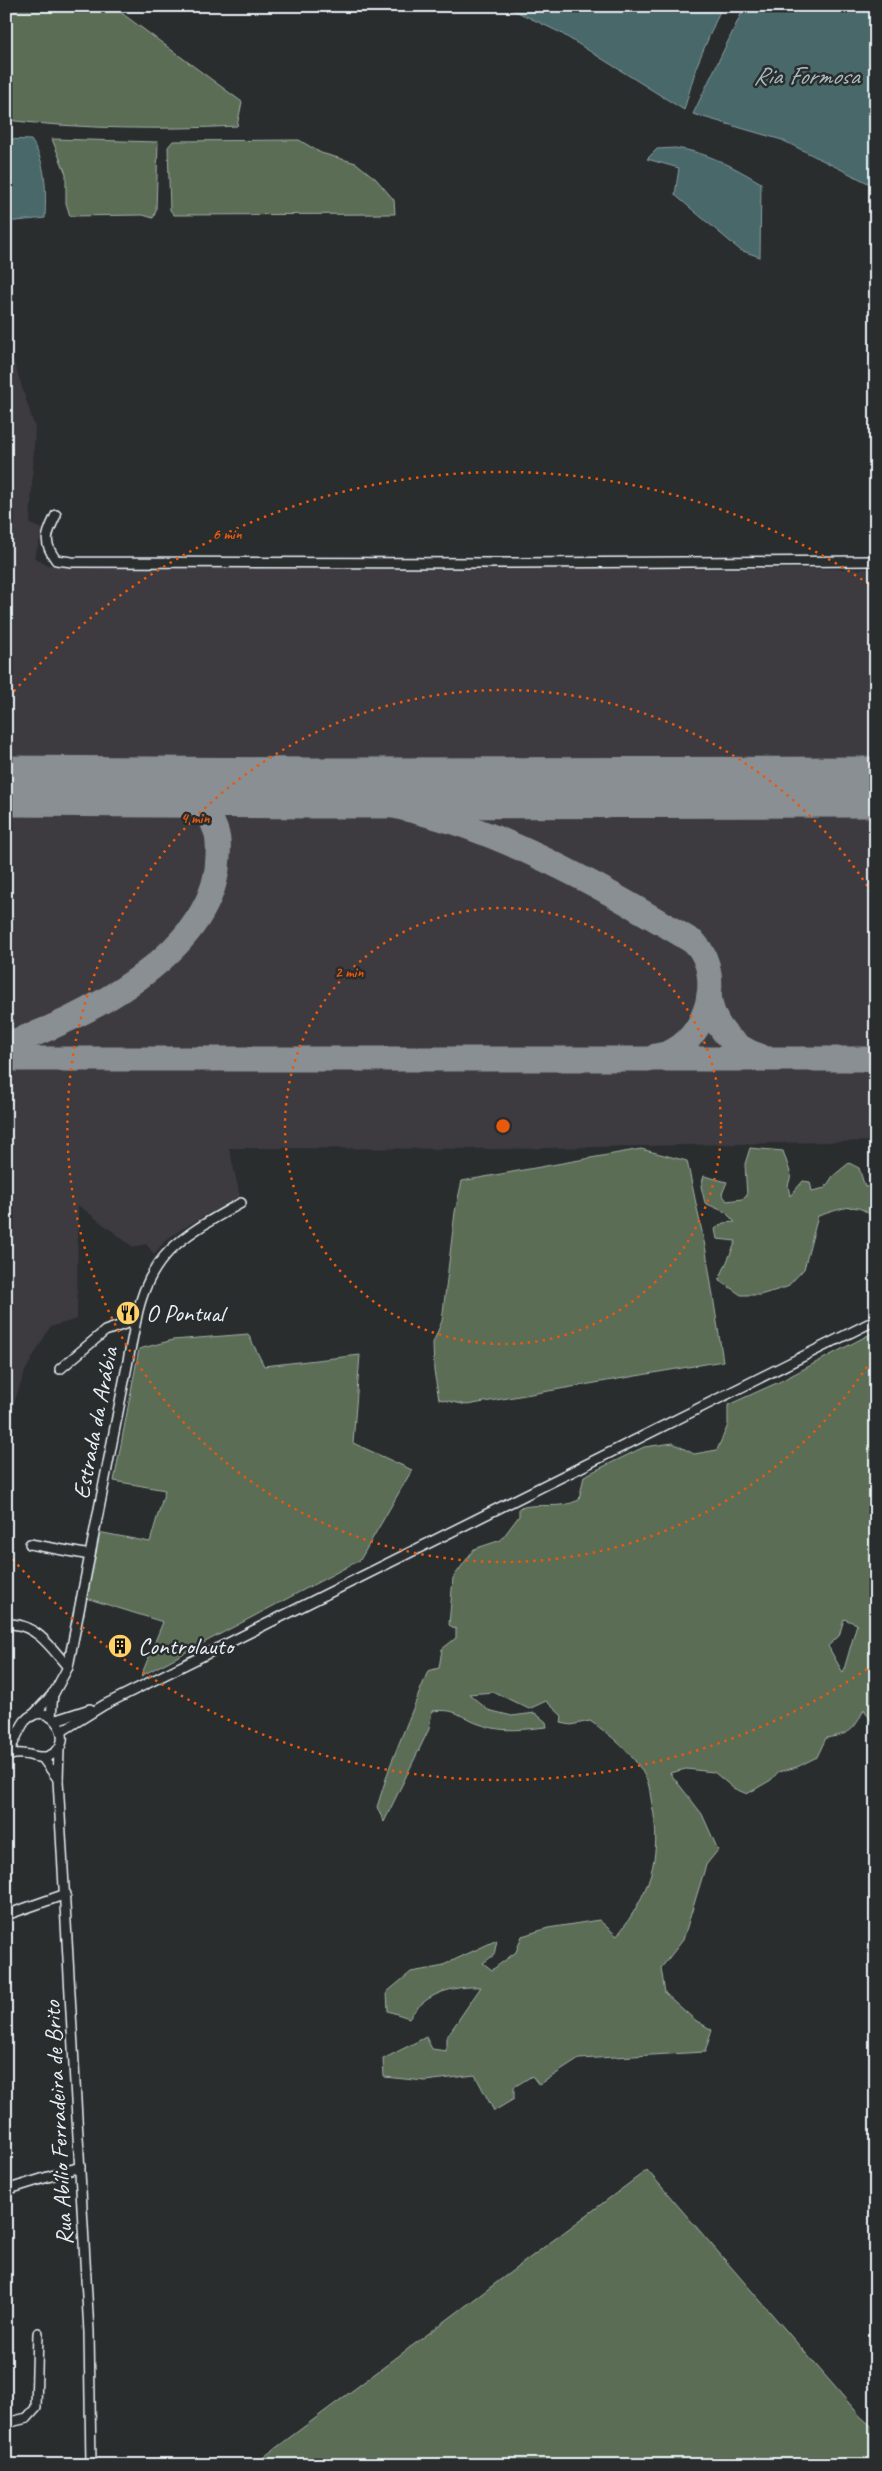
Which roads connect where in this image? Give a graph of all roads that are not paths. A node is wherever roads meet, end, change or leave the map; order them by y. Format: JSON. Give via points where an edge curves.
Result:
{"nodes":[{"id":1,"x":56,"y":515,"type":"dead end"},
{"id":2,"x":876,"y":561,"type":"edge"},
{"id":3,"x":241,"y":1203,"type":"dead end"},
{"id":4,"x":136,"y":1320,"type":"junction"},
{"id":5,"x":876,"y":1320,"type":"edge"},
{"id":6,"x":60,"y":1369,"type":"dead end"},
{"id":7,"x":30,"y":1544,"type":"dead end"},
{"id":8,"x":90,"y":1555,"type":"junction"},
{"id":9,"x":12,"y":1624,"type":"dead end"},
{"id":10,"x":68,"y":1667,"type":"junction"},
{"id":11,"x":54,"y":1692,"type":"junction"},
{"id":12,"x":104,"y":1705,"type":"junction"},
{"id":13,"x":32,"y":1716,"type":"junction"},
{"id":14,"x":54,"y":1718,"type":"junction"},
{"id":15,"x":62,"y":1731,"type":"junction"},
{"id":16,"x":19,"y":1735,"type":"junction"},
{"id":17,"x":58,"y":1749,"type":"junction"},
{"id":18,"x":6,"y":1756,"type":"edge"},
{"id":19,"x":37,"y":1757,"type":"junction"},
{"id":20,"x":58,"y":1780,"type":"junction"},
{"id":21,"x":66,"y":1894,"type":"junction"},
{"id":22,"x":6,"y":1915,"type":"edge"},
{"id":23,"x":80,"y":2167,"type":"junction"},
{"id":24,"x":6,"y":2190,"type":"edge"},
{"id":25,"x":38,"y":2333,"type":"dead end"},
{"id":26,"x":6,"y":2423,"type":"edge"},
{"id":27,"x":91,"y":2465,"type":"edge"}],
"edges":[{"from":1,"to":2,"type":"street","via":[[46,537],[50,550],[56,560],[72,562],[514,564]]},
{"from":3,"to":4,"type":"street","name":"Estrada da Arábia","via":[[174,1245],[150,1274]]},
{"from":4,"to":6,"type":"street","via":[[105,1331]]},
{"from":4,"to":8,"type":"street","name":"Estrada da Arábia"},
{"from":5,"to":12,"type":"street"},
{"from":7,"to":8,"type":"street"},
{"from":8,"to":10,"type":"street","name":"Estrada da Arábia"},
{"from":9,"to":10,"type":"street","via":[[34,1630]]},
{"from":10,"to":11,"type":"street","name":"Estrada da Arábia"},
{"from":11,"to":13,"type":"street"},
{"from":11,"to":14,"type":"street"},
{"from":12,"to":14,"type":"street"},
{"from":12,"to":15,"type":"street"},
{"from":13,"to":14,"type":"street","via":[[45,1714]]},
{"from":13,"to":16,"type":"street","via":[[23,1724]]},
{"from":14,"to":15,"type":"street"},
{"from":15,"to":17,"type":"street"},
{"from":16,"to":18,"type":"street"},
{"from":16,"to":19,"type":"street","via":[[24,1750]]},
{"from":17,"to":19,"type":"street","via":[[50,1755]]},
{"from":17,"to":20,"type":"street","name":"Rua Abílio Ferradeira de Brito"},
{"from":18,"to":19,"type":"street"},
{"from":19,"to":20,"type":"street"},
{"from":20,"to":21,"type":"street","name":"Rua Abílio Ferradeira de Brito"},
{"from":21,"to":22,"type":"street"},
{"from":21,"to":23,"type":"street","name":"Rua Abílio Ferradeira de Brito"},
{"from":23,"to":24,"type":"street"},
{"from":23,"to":27,"type":"street","name":"Rua Abílio Ferradeira de Brito","via":[[89,2332]]},
{"from":25,"to":26,"type":"street","via":[[36,2408],[26,2418]]}]}
